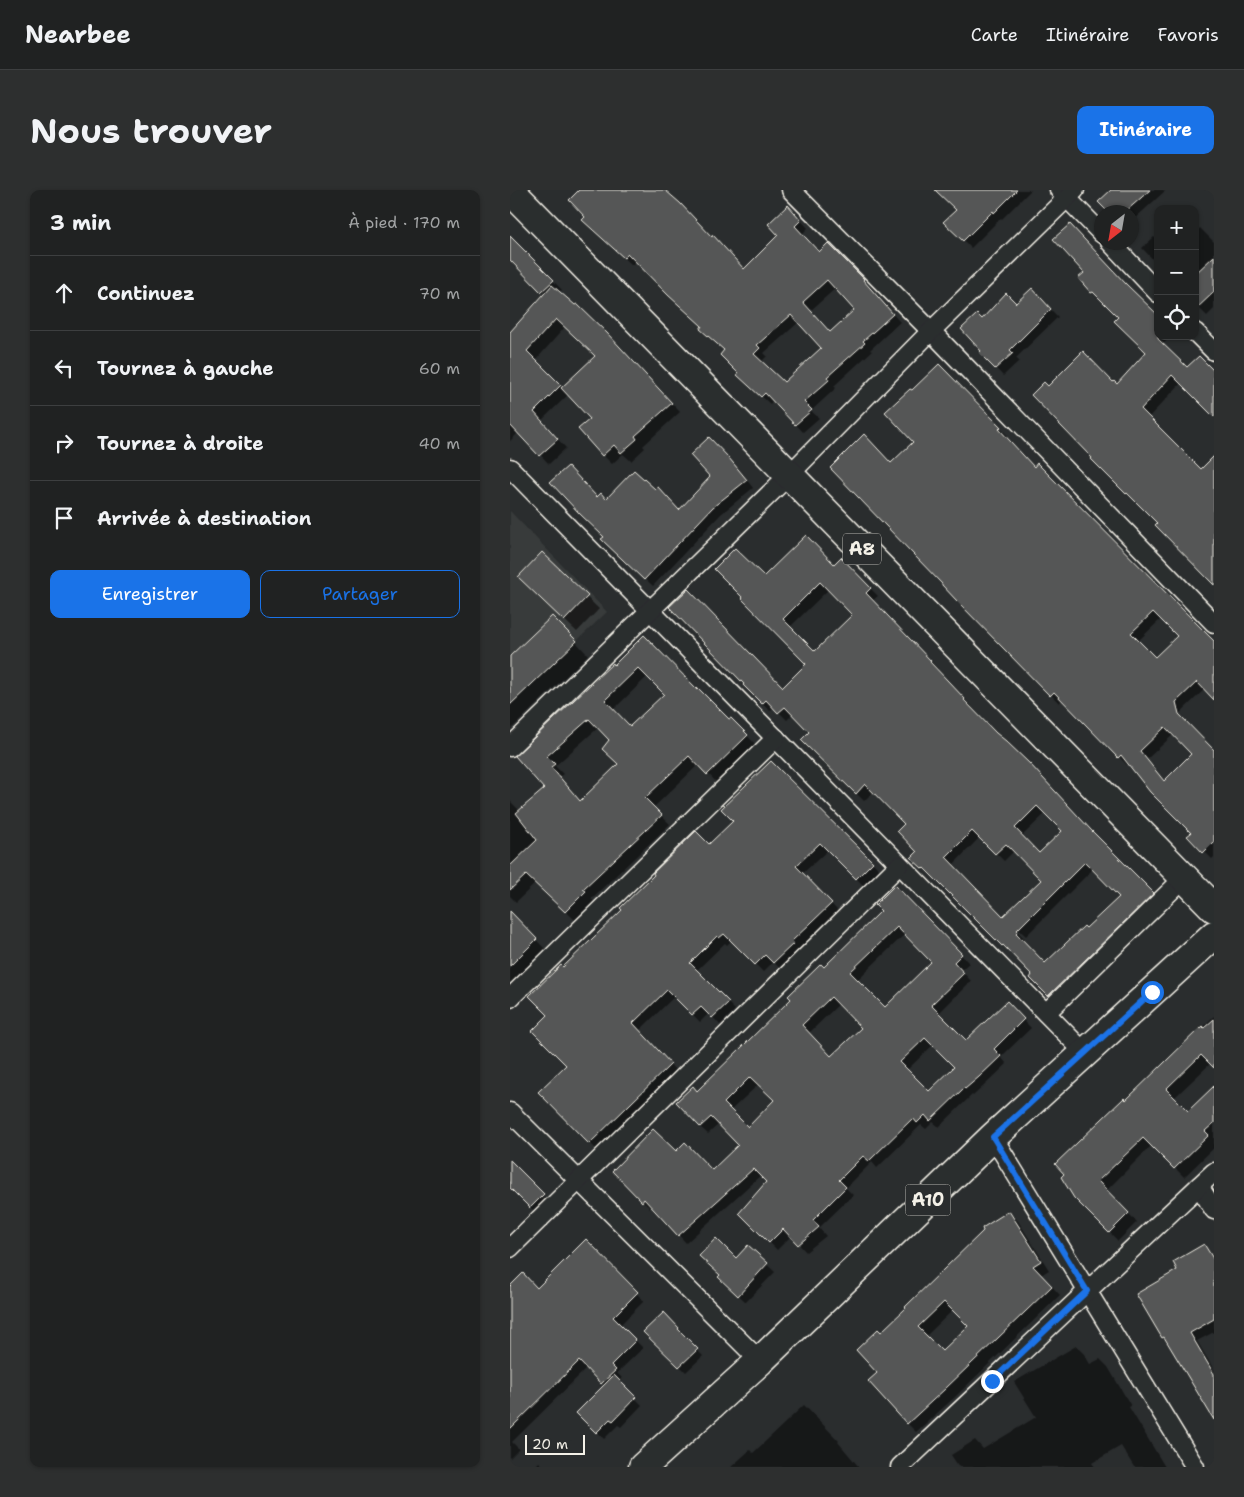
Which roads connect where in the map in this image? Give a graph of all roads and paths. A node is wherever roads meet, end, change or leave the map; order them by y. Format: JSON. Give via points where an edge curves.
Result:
{"nodes":[{"id":1,"x":510,"y":190,"type":"edge"},
{"id":2,"x":791,"y":190,"type":"edge"},
{"id":3,"x":1067,"y":193,"type":"edge"},
{"id":4,"x":1094,"y":225,"type":"edge"},
{"id":5,"x":1118,"y":250,"type":"edge"},
{"id":6,"x":1154,"y":289,"type":"edge"},
{"id":7,"x":931,"y":331,"type":"junction"},
{"id":8,"x":510,"y":468,"type":"edge"},
{"id":9,"x":789,"y":474,"type":"junction"},
{"id":10,"x":650,"y":610,"type":"junction"},
{"id":11,"x":1214,"y":623,"type":"edge"},
{"id":12,"x":776,"y":738,"type":"junction"},
{"id":13,"x":510,"y":747,"type":"edge"},
{"id":14,"x":899,"y":865,"type":"junction"},
{"id":15,"x":1185,"y":877,"type":"junction"},
{"id":16,"x":1214,"y":908,"type":"edge"},
{"id":17,"x":1214,"y":935,"type":"edge"},
{"id":18,"x":510,"y":998,"type":"edge"},
{"id":19,"x":1046,"y":1013,"type":"junction"},
{"id":20,"x":1086,"y":1053,"type":"junction"},
{"id":21,"x":510,"y":1112,"type":"edge"},
{"id":22,"x":993,"y":1137,"type":"junction"},
{"id":23,"x":1214,"y":1172,"type":"edge"},
{"id":24,"x":578,"y":1181,"type":"junction"},
{"id":25,"x":1199,"y":1186,"type":"junction"},
{"id":26,"x":1214,"y":1210,"type":"edge"},
{"id":27,"x":510,"y":1248,"type":"edge"},
{"id":28,"x":1087,"y":1291,"type":"junction"},
{"id":29,"x":760,"y":1361,"type":"junction"},
{"id":30,"x":911,"y":1463,"type":"edge"},
{"id":31,"x":643,"y":1467,"type":"edge"},
{"id":32,"x":1195,"y":1467,"type":"edge"}],
"edges":[{"from":1,"to":9,"type":"main road","number":"A8"},
{"from":2,"to":7,"type":"street"},
{"from":3,"to":4,"type":"street"},
{"from":3,"to":7,"type":"street"},
{"from":5,"to":6,"type":"street"},
{"from":7,"to":9,"type":"street"},
{"from":7,"to":11,"type":"street"},
{"from":8,"to":10,"type":"street"},
{"from":9,"to":10,"type":"street"},
{"from":9,"to":15,"type":"main road","number":"A8"},
{"from":10,"to":12,"type":"street"},
{"from":10,"to":13,"type":"street"},
{"from":12,"to":14,"type":"street"},
{"from":12,"to":18,"type":"street"},
{"from":14,"to":19,"type":"street"},
{"from":14,"to":24,"type":"street"},
{"from":15,"to":16,"type":"main road","number":"A8"},
{"from":15,"to":19,"type":"street"},
{"from":17,"to":20,"type":"main road","number":"A10"},
{"from":19,"to":20,"type":"street"},
{"from":20,"to":22,"type":"main road","number":"A10"},
{"from":21,"to":24,"type":"street"},
{"from":22,"to":28,"type":"street"},
{"from":22,"to":29,"type":"main road","number":"A10"},
{"from":23,"to":25,"type":"street"},
{"from":24,"to":27,"type":"street"},
{"from":24,"to":29,"type":"street"},
{"from":25,"to":26,"type":"street"},
{"from":25,"to":28,"type":"street"},
{"from":28,"to":30,"type":"street"},
{"from":28,"to":32,"type":"street"},
{"from":29,"to":31,"type":"main road","number":"A10"}]}
